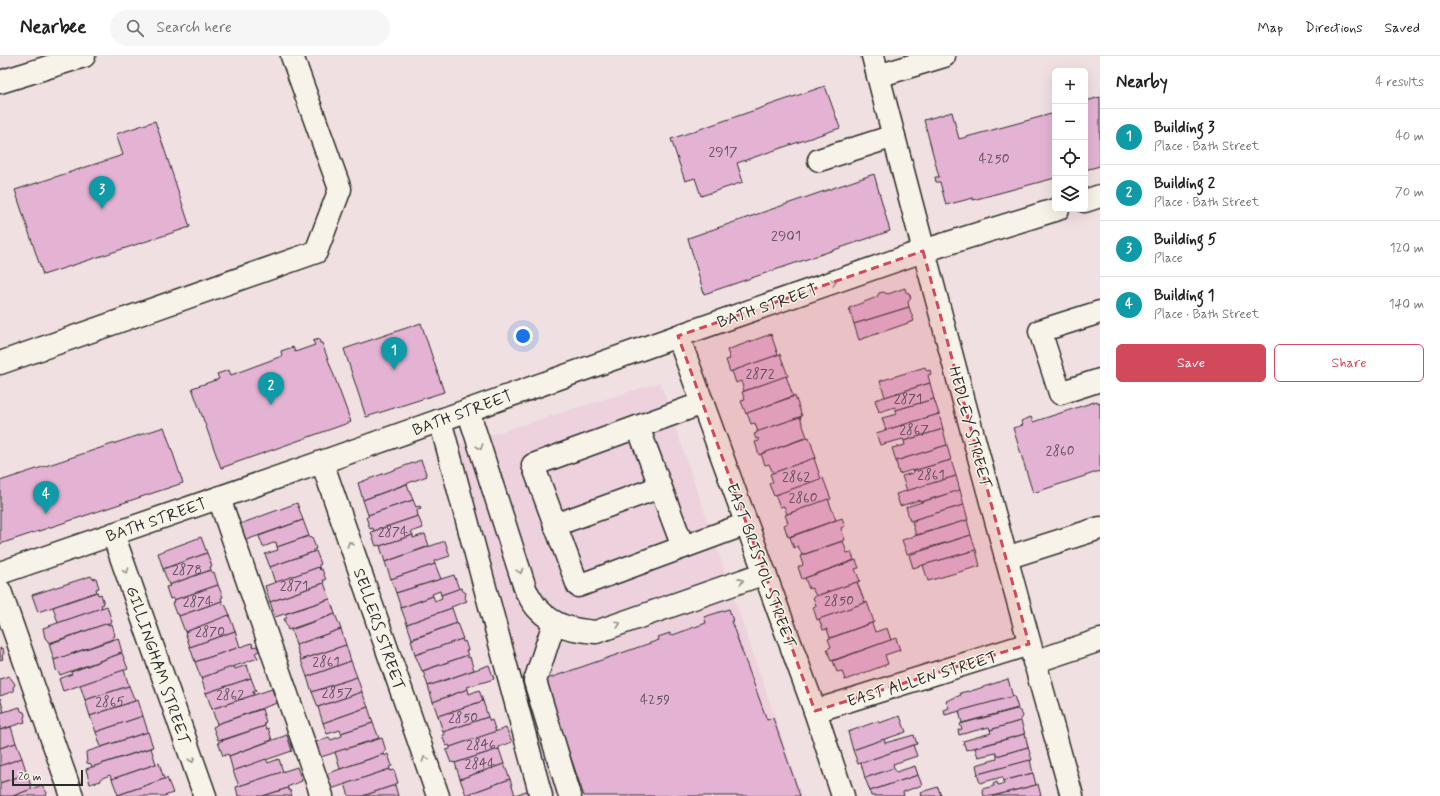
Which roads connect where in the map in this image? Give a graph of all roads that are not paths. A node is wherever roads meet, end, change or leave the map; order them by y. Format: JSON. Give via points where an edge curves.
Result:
{"nodes":[{"id":1,"x":84,"y":56,"type":"edge"},
{"id":2,"x":292,"y":56,"type":"edge"},
{"id":3,"x":944,"y":56,"type":"edge"},
{"id":4,"x":876,"y":66,"type":"edge"},
{"id":5,"x":0,"y":82,"type":"edge"},
{"id":6,"x":894,"y":136,"type":"junction"},
{"id":7,"x":819,"y":160,"type":"dead end"},
{"id":8,"x":1100,"y":196,"type":"edge"},
{"id":9,"x":1088,"y":200,"type":"edge"},
{"id":10,"x":1052,"y":211,"type":"edge"},
{"id":11,"x":924,"y":251,"type":"junction"},
{"id":12,"x":1100,"y":312,"type":"edge"},
{"id":13,"x":678,"y":336,"type":"junction"},
{"id":14,"x":0,"y":362,"type":"edge"},
{"id":15,"x":1100,"y":380,"type":"edge"},
{"id":16,"x":702,"y":403,"type":"junction"},
{"id":17,"x":468,"y":410,"type":"junction"},
{"id":18,"x":440,"y":420,"type":"junction"},
{"id":19,"x":638,"y":427,"type":"junction"},
{"id":20,"x":322,"y":462,"type":"junction"},
{"id":21,"x":660,"y":487,"type":"junction"},
{"id":22,"x":219,"y":498,"type":"junction"},
{"id":23,"x":746,"y":524,"type":"junction"},
{"id":24,"x":555,"y":525,"type":"junction"},
{"id":25,"x":1100,"y":528,"type":"edge"},
{"id":26,"x":113,"y":534,"type":"junction"},
{"id":27,"x":683,"y":547,"type":"junction"},
{"id":28,"x":1006,"y":558,"type":"junction"},
{"id":29,"x":0,"y":573,"type":"edge"},
{"id":30,"x":765,"y":573,"type":"junction"},
{"id":31,"x":0,"y":591,"type":"edge"},
{"id":32,"x":554,"y":623,"type":"junction"},
{"id":33,"x":1100,"y":640,"type":"edge"},
{"id":34,"x":1032,"y":653,"type":"junction"},
{"id":35,"x":815,"y":711,"type":"junction"},
{"id":36,"x":72,"y":796,"type":"edge"},
{"id":37,"x":205,"y":796,"type":"edge"},
{"id":38,"x":322,"y":796,"type":"edge"},
{"id":39,"x":438,"y":796,"type":"edge"},
{"id":40,"x":541,"y":796,"type":"edge"},
{"id":41,"x":570,"y":796,"type":"edge"},
{"id":42,"x":842,"y":796,"type":"edge"},
{"id":43,"x":1072,"y":796,"type":"edge"}],
"edges":[{"from":1,"to":5,"type":"street"},
{"from":2,"to":14,"type":"street","via":[[340,189],[316,252]]},
{"from":3,"to":4,"type":"street"},
{"from":4,"to":6,"type":"street","name":"HEDLEY STREET"},
{"from":6,"to":7,"type":"street"},
{"from":6,"to":11,"type":"street","name":"HEDLEY STREET"},
{"from":8,"to":9,"type":"street"},
{"from":10,"to":11,"type":"street","name":"BATH STREET"},
{"from":13,"to":11,"type":"street","name":"BATH STREET","one_way":true},
{"from":11,"to":28,"type":"street","name":"HEDLEY STREET"},
{"from":12,"to":15,"type":"street","via":[[1040,331],[1060,393]]},
{"from":13,"to":16,"type":"street","name":"EAST BRISTOL STREET"},
{"from":13,"to":17,"type":"street","name":"BATH STREET"},
{"from":16,"to":19,"type":"street"},
{"from":16,"to":23,"type":"street","name":"EAST BRISTOL STREET"},
{"from":17,"to":18,"type":"street","name":"BATH STREET"},
{"from":17,"to":32,"type":"street","one_way":true,"via":[[526,591],[538,609]]},
{"from":18,"to":20,"type":"street","name":"BATH STREET"},
{"from":18,"to":40,"type":"street"},
{"from":19,"to":21,"type":"street"},
{"from":19,"to":24,"type":"street","via":[[533,465]]},
{"from":20,"to":22,"type":"street","name":"BATH STREET"},
{"from":39,"to":20,"type":"street","name":"SELLERS STREET","one_way":true},
{"from":21,"to":24,"type":"street"},
{"from":21,"to":27,"type":"street"},
{"from":22,"to":26,"type":"street","name":"BATH STREET"},
{"from":22,"to":38,"type":"street"},
{"from":23,"to":27,"type":"street"},
{"from":23,"to":30,"type":"street","name":"EAST BRISTOL STREET"},
{"from":24,"to":27,"type":"street","via":[[578,586]]},
{"from":25,"to":28,"type":"street"},
{"from":26,"to":29,"type":"street","name":"BATH STREET"},
{"from":26,"to":37,"type":"street","name":"GILLINGHAM STREET","one_way":true},
{"from":28,"to":34,"type":"street","name":"HEDLEY STREET"},
{"from":32,"to":30,"type":"street","one_way":true,"via":[[575,630],[596,632]]},
{"from":30,"to":35,"type":"street","name":"EAST BRISTOL STREET"},
{"from":31,"to":36,"type":"street"},
{"from":32,"to":41,"type":"street","via":[[535,681]]},
{"from":33,"to":34,"type":"street","name":"EAST ALLEN STREET"},
{"from":34,"to":35,"type":"street","name":"EAST ALLEN STREET"},
{"from":34,"to":43,"type":"street","name":"HEDLEY STREET"},
{"from":35,"to":42,"type":"street","name":"EAST BRISTOL STREET"}]}
